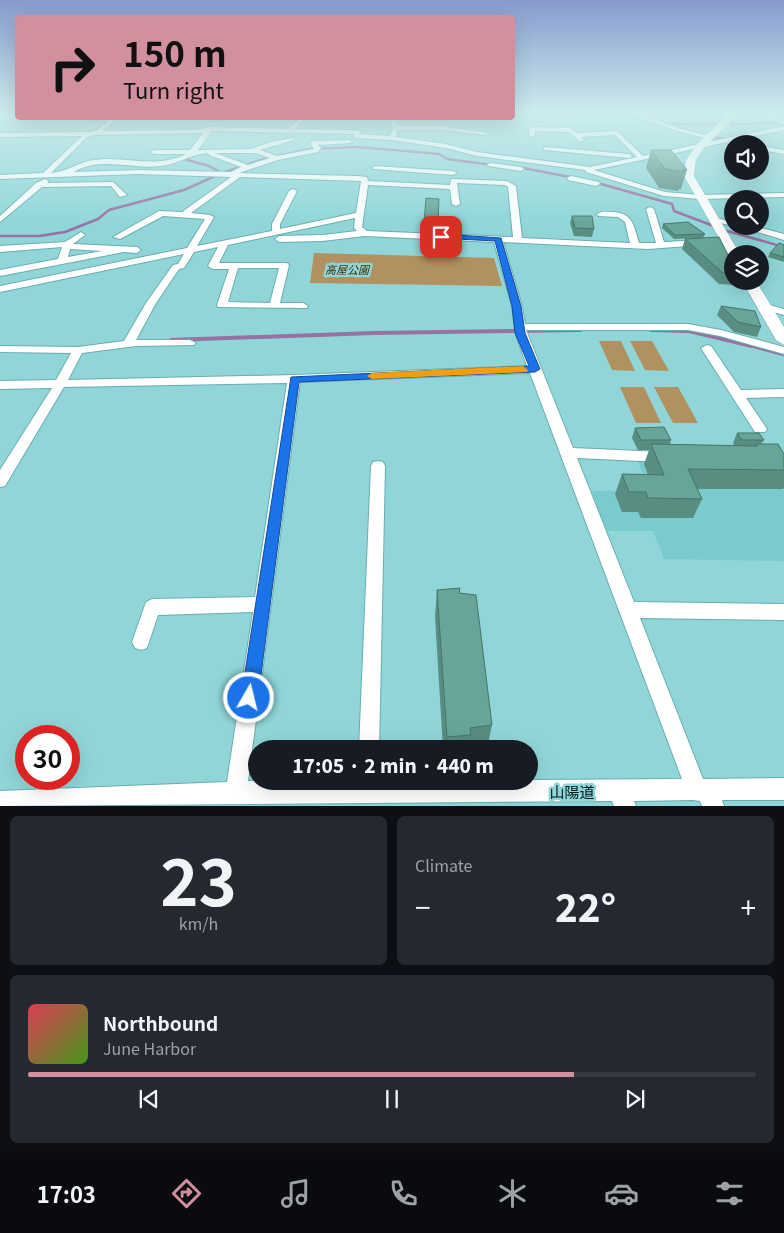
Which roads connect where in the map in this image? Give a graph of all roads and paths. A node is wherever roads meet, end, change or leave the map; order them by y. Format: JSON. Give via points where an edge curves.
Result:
{"nodes":[{"id":1,"x":74,"y":150,"type":"edge"},
{"id":2,"x":255,"y":150,"type":"edge"},
{"id":3,"x":314,"y":150,"type":"edge"},
{"id":4,"x":463,"y":150,"type":"edge"},
{"id":5,"x":552,"y":150,"type":"edge"},
{"id":6,"x":586,"y":150,"type":"edge"},
{"id":7,"x":633,"y":150,"type":"edge"},
{"id":8,"x":681,"y":150,"type":"edge"},
{"id":9,"x":698,"y":150,"type":"edge"},
{"id":10,"x":770,"y":150,"type":"edge"},
{"id":11,"x":252,"y":151,"type":"junction"},
{"id":12,"x":193,"y":152,"type":"junction"},
{"id":13,"x":212,"y":152,"type":"junction"},
{"id":14,"x":784,"y":152,"type":"edge"},
{"id":15,"x":588,"y":153,"type":"junction"},
{"id":16,"x":275,"y":157,"type":"junction"},
{"id":17,"x":641,"y":157,"type":"junction"},
{"id":18,"x":382,"y":158,"type":"dead end"},
{"id":19,"x":514,"y":158,"type":"junction"},
{"id":20,"x":143,"y":163,"type":"junction"},
{"id":21,"x":490,"y":165,"type":"dead end"},
{"id":22,"x":244,"y":166,"type":"junction"},
{"id":23,"x":509,"y":167,"type":"junction"},
{"id":24,"x":375,"y":168,"type":"junction"},
{"id":25,"x":521,"y":169,"type":"dead end"},
{"id":26,"x":581,"y":169,"type":"junction"},
{"id":27,"x":414,"y":170,"type":"junction"},
{"id":28,"x":68,"y":173,"type":"junction"},
{"id":29,"x":453,"y":173,"type":"dead end"},
{"id":30,"x":53,"y":175,"type":"junction"},
{"id":31,"x":234,"y":175,"type":"junction"},
{"id":32,"x":44,"y":176,"type":"junction"},
{"id":33,"x":0,"y":177,"type":"edge"},
{"id":34,"x":365,"y":181,"type":"junction"},
{"id":35,"x":596,"y":184,"type":"dead end"},
{"id":36,"x":408,"y":185,"type":"junction"},
{"id":37,"x":40,"y":186,"type":"junction"},
{"id":38,"x":453,"y":187,"type":"junction"},
{"id":39,"x":293,"y":191,"type":"dead end"},
{"id":40,"x":123,"y":195,"type":"dead end"},
{"id":41,"x":784,"y":196,"type":"edge"},
{"id":42,"x":700,"y":197,"type":"junction"},
{"id":43,"x":720,"y":197,"type":"junction"},
{"id":44,"x":724,"y":200,"type":"edge"},
{"id":45,"x":456,"y":204,"type":"dead end"},
{"id":46,"x":619,"y":204,"type":"dead end"},
{"id":47,"x":650,"y":209,"type":"dead end"},
{"id":48,"x":601,"y":214,"type":"dead end"},
{"id":49,"x":183,"y":215,"type":"junction"},
{"id":50,"x":360,"y":215,"type":"junction"},
{"id":51,"x":620,"y":215,"type":"junction"},
{"id":52,"x":0,"y":220,"type":"edge"},
{"id":53,"x":769,"y":225,"type":"edge"},
{"id":54,"x":724,"y":228,"type":"edge"},
{"id":55,"x":784,"y":229,"type":"edge"},
{"id":56,"x":365,"y":233,"type":"junction"},
{"id":57,"x":716,"y":233,"type":"junction"},
{"id":58,"x":769,"y":233,"type":"edge"},
{"id":59,"x":81,"y":235,"type":"dead end"},
{"id":60,"x":278,"y":235,"type":"junction"},
{"id":61,"x":117,"y":237,"type":"dead end"},
{"id":62,"x":784,"y":237,"type":"edge"},
{"id":63,"x":498,"y":239,"type":"junction"},
{"id":64,"x":518,"y":240,"type":"junction"},
{"id":65,"x":224,"y":243,"type":"junction"},
{"id":66,"x":66,"y":245,"type":"junction"},
{"id":67,"x":661,"y":245,"type":"junction"},
{"id":68,"x":726,"y":245,"type":"edge"},
{"id":69,"x":635,"y":246,"type":"junction"},
{"id":70,"x":0,"y":249,"type":"edge"},
{"id":71,"x":125,"y":250,"type":"junction"},
{"id":72,"x":137,"y":250,"type":"dead end"},
{"id":73,"x":190,"y":250,"type":"junction"},
{"id":74,"x":62,"y":262,"type":"junction"},
{"id":75,"x":234,"y":266,"type":"junction"},
{"id":76,"x":0,"y":273,"type":"edge"},
{"id":77,"x":0,"y":288,"type":"edge"},
{"id":78,"x":754,"y":290,"type":"edge"},
{"id":79,"x":275,"y":304,"type":"junction"},
{"id":80,"x":303,"y":306,"type":"dead end"},
{"id":81,"x":762,"y":306,"type":"junction"},
{"id":82,"x":784,"y":312,"type":"edge"},
{"id":83,"x":520,"y":330,"type":"junction"},
{"id":84,"x":784,"y":340,"type":"edge"},
{"id":85,"x":190,"y":342,"type":"dead end"},
{"id":86,"x":129,"y":343,"type":"junction"},
{"id":87,"x":707,"y":348,"type":"dead end"},
{"id":88,"x":0,"y":349,"type":"edge"},
{"id":89,"x":78,"y":350,"type":"junction"},
{"id":90,"x":784,"y":351,"type":"edge"},
{"id":91,"x":535,"y":369,"type":"junction"},
{"id":92,"x":294,"y":379,"type":"junction"},
{"id":93,"x":60,"y":384,"type":"junction"},
{"id":94,"x":0,"y":385,"type":"edge"},
{"id":95,"x":784,"y":393,"type":"edge"},
{"id":96,"x":736,"y":394,"type":"junction"},
{"id":97,"x":760,"y":429,"type":"dead end"},
{"id":98,"x":568,"y":453,"type":"junction"},
{"id":99,"x":679,"y":457,"type":"edge"},
{"id":100,"x":378,"y":466,"type":"dead end"},
{"id":101,"x":0,"y":482,"type":"edge"},
{"id":102,"x":263,"y":604,"type":"junction"},
{"id":103,"x":628,"y":610,"type":"junction"},
{"id":104,"x":784,"y":612,"type":"edge"},
{"id":105,"x":141,"y":642,"type":"dead end"},
{"id":106,"x":369,"y":740,"type":"edge"},
{"id":107,"x":784,"y":789,"type":"edge"},
{"id":108,"x":289,"y":790,"type":"edge"},
{"id":109,"x":437,"y":790,"type":"edge"},
{"id":110,"x":236,"y":792,"type":"junction"},
{"id":111,"x":706,"y":796,"type":"edge"},
{"id":112,"x":622,"y":798,"type":"edge"},
{"id":113,"x":0,"y":802,"type":"edge"}],
"edges":[{"from":1,"to":32,"type":"street"},
{"from":2,"to":11,"type":"street"},
{"from":3,"to":16,"type":"street"},
{"from":4,"to":19,"type":"street"},
{"from":5,"to":15,"type":"street"},
{"from":6,"to":15,"type":"street"},
{"from":7,"to":17,"type":"street"},
{"from":8,"to":17,"type":"street"},
{"from":9,"to":42,"type":"street","via":[[691,160],[689,176]]},
{"from":10,"to":14,"type":"street"},
{"from":11,"to":13,"type":"street"},
{"from":11,"to":16,"type":"street"},
{"from":12,"to":13,"type":"street"},
{"from":12,"to":20,"type":"street","via":[[170,164]]},
{"from":12,"to":20,"type":"street","via":[[151,150]]},
{"from":13,"to":22,"type":"street"},
{"from":15,"to":17,"type":"street"},
{"from":16,"to":22,"type":"street"},
{"from":17,"to":26,"type":"street"},
{"from":18,"to":24,"type":"street"},
{"from":19,"to":23,"type":"street"},
{"from":19,"to":26,"type":"street"},
{"from":20,"to":28,"type":"street","via":[[83,163]]},
{"from":21,"to":23,"type":"street"},
{"from":22,"to":31,"type":"street"},
{"from":23,"to":25,"type":"street"},
{"from":24,"to":27,"type":"street"},
{"from":24,"to":34,"type":"street"},
{"from":26,"to":35,"type":"street","via":[[572,178]]},
{"from":26,"to":42,"type":"street","via":[[664,194]]},
{"from":27,"to":29,"type":"street"},
{"from":27,"to":36,"type":"street"},
{"from":28,"to":30,"type":"street"},
{"from":28,"to":31,"type":"street"},
{"from":30,"to":32,"type":"street"},
{"from":30,"to":37,"type":"street"},
{"from":31,"to":34,"type":"street"},
{"from":31,"to":49,"type":"street"},
{"from":32,"to":33,"type":"street"},
{"from":34,"to":36,"type":"street"},
{"from":34,"to":50,"type":"street"},
{"from":36,"to":38,"type":"street"},
{"from":37,"to":40,"type":"street","via":[[114,184]]},
{"from":37,"to":52,"type":"street","via":[[13,203]]},
{"from":38,"to":45,"type":"street"},
{"from":38,"to":64,"type":"street","via":[[454,181],[512,186]]},
{"from":39,"to":60,"type":"street","via":[[276,224]]},
{"from":41,"to":43,"type":"street"},
{"from":42,"to":43,"type":"street"},
{"from":42,"to":57,"type":"street"},
{"from":43,"to":44,"type":"street"},
{"from":46,"to":51,"type":"street"},
{"from":47,"to":67,"type":"street"},
{"from":48,"to":51,"type":"street"},
{"from":49,"to":61,"type":"street","via":[[162,213]]},
{"from":49,"to":73,"type":"street","via":[[210,217]]},
{"from":50,"to":56,"type":"street","via":[[358,228]]},
{"from":50,"to":60,"type":"street"},
{"from":51,"to":69,"type":"street","via":[[629,220]]},
{"from":53,"to":55,"type":"street"},
{"from":54,"to":57,"type":"street"},
{"from":56,"to":60,"type":"street","via":[[322,238]]},
{"from":56,"to":63,"type":"street"},
{"from":57,"to":67,"type":"street"},
{"from":57,"to":68,"type":"street"},
{"from":58,"to":62,"type":"street"},
{"from":59,"to":66,"type":"street"},
{"from":60,"to":65,"type":"street"},
{"from":63,"to":64,"type":"street"},
{"from":63,"to":83,"type":"street"},
{"from":64,"to":69,"type":"street"},
{"from":65,"to":73,"type":"street"},
{"from":65,"to":75,"type":"street","via":[[213,266]]},
{"from":66,"to":70,"type":"street"},
{"from":66,"to":71,"type":"street"},
{"from":66,"to":74,"type":"street"},
{"from":67,"to":69,"type":"street"},
{"from":71,"to":72,"type":"street"},
{"from":71,"to":74,"type":"street"},
{"from":73,"to":77,"type":"street"},
{"from":73,"to":86,"type":"street","via":[[151,303]]},
{"from":74,"to":76,"type":"street"},
{"from":75,"to":79,"type":"street","via":[[284,265]]},
{"from":75,"to":79,"type":"street","via":[[222,304]]},
{"from":78,"to":81,"type":"street"},
{"from":79,"to":80,"type":"street"},
{"from":81,"to":82,"type":"street"},
{"from":81,"to":84,"type":"street"},
{"from":83,"to":90,"type":"street","via":[[688,328],[721,333]]},
{"from":83,"to":91,"type":"street"},
{"from":85,"to":86,"type":"street"},
{"from":86,"to":89,"type":"street"},
{"from":87,"to":96,"type":"street"},
{"from":88,"to":89,"type":"street"},
{"from":89,"to":93,"type":"street"},
{"from":91,"to":92,"type":"street"},
{"from":91,"to":98,"type":"street"},
{"from":92,"to":93,"type":"street"},
{"from":92,"to":102,"type":"street"},
{"from":93,"to":94,"type":"street"},
{"from":93,"to":101,"type":"street"},
{"from":95,"to":96,"type":"street"},
{"from":96,"to":97,"type":"street"},
{"from":98,"to":99,"type":"street"},
{"from":98,"to":103,"type":"street"},
{"from":100,"to":106,"type":"street"},
{"from":102,"to":105,"type":"street","via":[[152,606]]},
{"from":102,"to":110,"type":"street"},
{"from":103,"to":104,"type":"street"},
{"from":103,"to":111,"type":"street"},
{"from":107,"to":111,"type":"street","name":"山陽道"},
{"from":108,"to":110,"type":"street","name":"山陽道"},
{"from":109,"to":112,"type":"street","name":"山陽道"},
{"from":110,"to":113,"type":"street","name":"山陽道"},
{"from":111,"to":112,"type":"street","name":"山陽道"}]}
